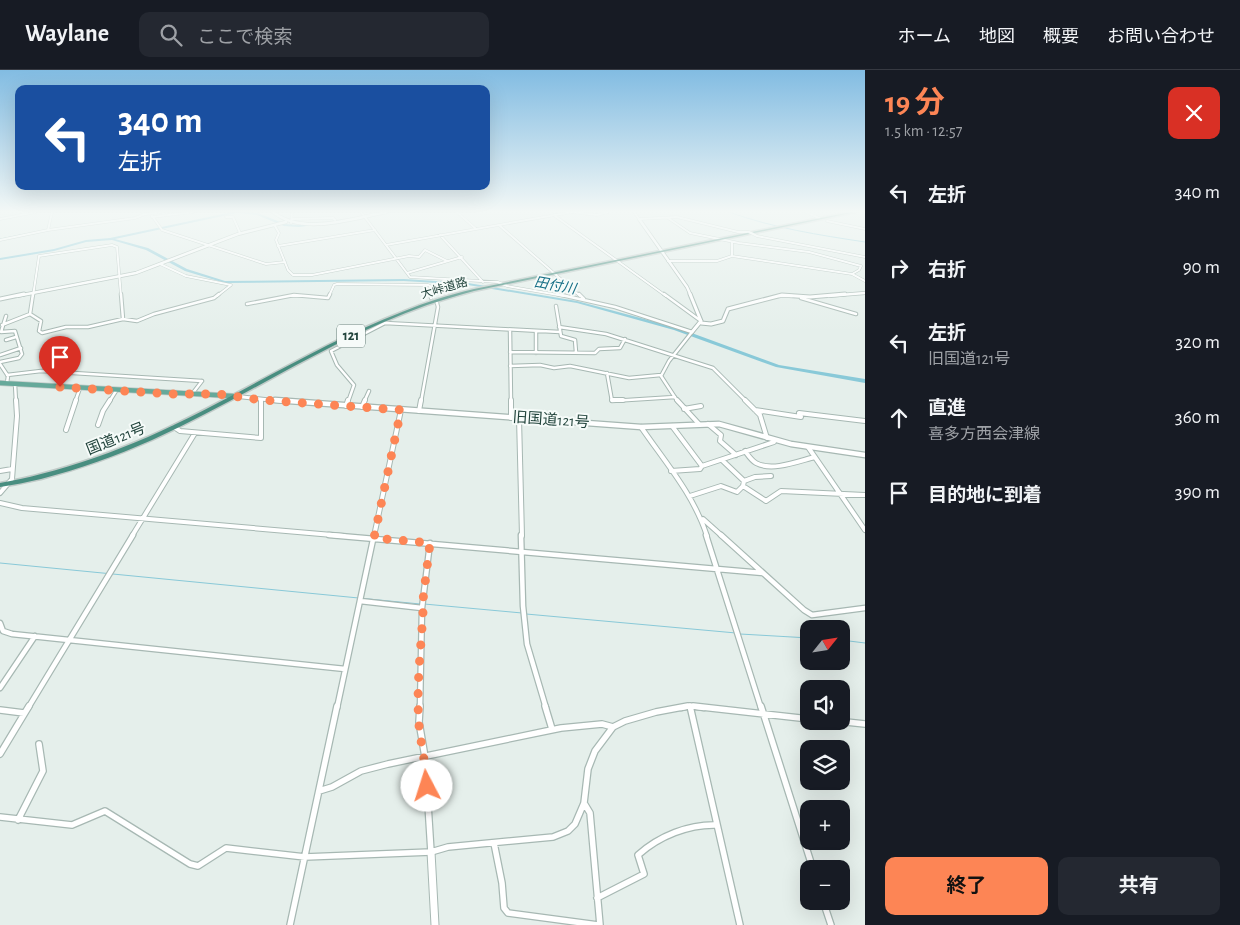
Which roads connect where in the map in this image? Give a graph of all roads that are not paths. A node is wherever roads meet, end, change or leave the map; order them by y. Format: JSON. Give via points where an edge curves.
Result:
{"nodes":[{"id":1,"x":67,"y":252,"type":"edge"},
{"id":2,"x":118,"y":252,"type":"edge"},
{"id":3,"x":191,"y":252,"type":"edge"},
{"id":4,"x":229,"y":252,"type":"edge"},
{"id":5,"x":281,"y":252,"type":"edge"},
{"id":6,"x":391,"y":252,"type":"edge"},
{"id":7,"x":423,"y":252,"type":"edge"},
{"id":8,"x":430,"y":252,"type":"edge"},
{"id":9,"x":457,"y":252,"type":"edge"},
{"id":10,"x":530,"y":252,"type":"edge"},
{"id":11,"x":605,"y":252,"type":"edge"},
{"id":12,"x":662,"y":252,"type":"joint"},
{"id":13,"x":732,"y":252,"type":"edge"},
{"id":14,"x":807,"y":252,"type":"edge"},
{"id":15,"x":845,"y":252,"type":"edge"},
{"id":16,"x":732,"y":256,"type":"junction"},
{"id":17,"x":462,"y":257,"type":"junction"},
{"id":18,"x":865,"y":257,"type":"edge"},
{"id":19,"x":396,"y":259,"type":"junction"},
{"id":20,"x":446,"y":261,"type":"junction"},
{"id":21,"x":618,"y":261,"type":"junction"},
{"id":22,"x":668,"y":261,"type":"junction"},
{"id":23,"x":285,"y":262,"type":"junction"},
{"id":24,"x":162,"y":263,"type":"junction"},
{"id":25,"x":406,"y":272,"type":"junction"},
{"id":26,"x":555,"y":273,"type":"junction"},
{"id":27,"x":852,"y":274,"type":"junction"},
{"id":28,"x":120,"y":276,"type":"junction"},
{"id":29,"x":865,"y":281,"type":"edge"},
{"id":30,"x":483,"y":282,"type":"junction"},
{"id":31,"x":500,"y":284,"type":"junction"},
{"id":32,"x":33,"y":293,"type":"junction"},
{"id":33,"x":865,"y":294,"type":"edge"},
{"id":34,"x":431,"y":298,"type":"dead end"},
{"id":35,"x":801,"y":298,"type":"junction"},
{"id":36,"x":0,"y":299,"type":"edge"},
{"id":37,"x":586,"y":300,"type":"junction"},
{"id":38,"x":436,"y":303,"type":"dead end"},
{"id":39,"x":247,"y":304,"type":"dead end"},
{"id":40,"x":556,"y":306,"type":"dead end"},
{"id":41,"x":30,"y":314,"type":"junction"},
{"id":42,"x":856,"y":314,"type":"dead end"},
{"id":43,"x":6,"y":316,"type":"dead end"},
{"id":44,"x":123,"y":319,"type":"junction"},
{"id":45,"x":701,"y":322,"type":"junction"},
{"id":46,"x":435,"y":325,"type":"junction"},
{"id":47,"x":559,"y":326,"type":"junction"},
{"id":48,"x":1,"y":328,"type":"edge"},
{"id":49,"x":510,"y":330,"type":"junction"},
{"id":50,"x":536,"y":332,"type":"junction"},
{"id":51,"x":560,"y":332,"type":"junction"},
{"id":52,"x":691,"y":334,"type":"junction"},
{"id":53,"x":16,"y":337,"type":"junction"},
{"id":54,"x":6,"y":340,"type":"dead end"},
{"id":55,"x":625,"y":340,"type":"junction"},
{"id":56,"x":21,"y":348,"type":"junction"},
{"id":57,"x":510,"y":352,"type":"junction"},
{"id":58,"x":536,"y":352,"type":"junction"},
{"id":59,"x":576,"y":352,"type":"junction"},
{"id":60,"x":674,"y":354,"type":"junction"},
{"id":61,"x":0,"y":355,"type":"edge"},
{"id":62,"x":0,"y":363,"type":"edge"},
{"id":63,"x":597,"y":363,"type":"dead end"},
{"id":64,"x":510,"y":366,"type":"junction"},
{"id":65,"x":594,"y":370,"type":"junction"},
{"id":66,"x":607,"y":373,"type":"junction"},
{"id":67,"x":7,"y":375,"type":"junction"},
{"id":68,"x":661,"y":375,"type":"junction"},
{"id":69,"x":0,"y":383,"type":"edge"},
{"id":70,"x":6,"y":383,"type":"junction"},
{"id":71,"x":16,"y":384,"type":"junction"},
{"id":72,"x":80,"y":388,"type":"junction"},
{"id":73,"x":116,"y":391,"type":"junction"},
{"id":74,"x":369,"y":391,"type":"dead end"},
{"id":75,"x":192,"y":394,"type":"junction"},
{"id":76,"x":233,"y":396,"type":"junction"},
{"id":77,"x":675,"y":398,"type":"junction"},
{"id":78,"x":262,"y":400,"type":"junction"},
{"id":79,"x":346,"y":406,"type":"junction"},
{"id":80,"x":700,"y":406,"type":"dead end"},
{"id":81,"x":362,"y":407,"type":"junction"},
{"id":82,"x":684,"y":409,"type":"junction"},
{"id":83,"x":401,"y":410,"type":"junction"},
{"id":84,"x":755,"y":410,"type":"junction"},
{"id":85,"x":420,"y":411,"type":"junction"},
{"id":86,"x":510,"y":418,"type":"junction"},
{"id":87,"x":519,"y":418,"type":"junction"},
{"id":88,"x":865,"y":421,"type":"edge"},
{"id":89,"x":699,"y":424,"type":"junction"},
{"id":90,"x":708,"y":424,"type":"junction"},
{"id":91,"x":98,"y":425,"type":"dead end"},
{"id":92,"x":641,"y":426,"type":"junction"},
{"id":93,"x":672,"y":426,"type":"junction"},
{"id":94,"x":174,"y":427,"type":"junction"},
{"id":95,"x":66,"y":430,"type":"dead end"},
{"id":96,"x":195,"y":432,"type":"junction"},
{"id":97,"x":767,"y":438,"type":"junction"},
{"id":98,"x":774,"y":440,"type":"junction"},
{"id":99,"x":808,"y":447,"type":"junction"},
{"id":100,"x":745,"y":452,"type":"junction"},
{"id":101,"x":736,"y":455,"type":"junction"},
{"id":102,"x":865,"y":455,"type":"edge"},
{"id":103,"x":815,"y":457,"type":"junction"},
{"id":104,"x":722,"y":460,"type":"junction"},
{"id":105,"x":702,"y":466,"type":"junction"},
{"id":106,"x":12,"y":469,"type":"junction"},
{"id":107,"x":0,"y":471,"type":"edge"},
{"id":108,"x":672,"y":471,"type":"junction"},
{"id":109,"x":771,"y":476,"type":"dead end"},
{"id":110,"x":8,"y":483,"type":"junction"},
{"id":111,"x":743,"y":484,"type":"junction"},
{"id":112,"x":1,"y":489,"type":"edge"},
{"id":113,"x":838,"y":493,"type":"junction"},
{"id":114,"x":865,"y":495,"type":"edge"},
{"id":115,"x":690,"y":496,"type":"junction"},
{"id":116,"x":0,"y":503,"type":"edge"},
{"id":117,"x":143,"y":518,"type":"junction"},
{"id":118,"x":701,"y":518,"type":"junction"},
{"id":119,"x":865,"y":530,"type":"edge"},
{"id":120,"x":374,"y":538,"type":"junction"},
{"id":121,"x":430,"y":543,"type":"junction"},
{"id":122,"x":522,"y":551,"type":"junction"},
{"id":123,"x":717,"y":568,"type":"junction"},
{"id":124,"x":764,"y":572,"type":"junction"},
{"id":125,"x":360,"y":601,"type":"junction"},
{"id":126,"x":422,"y":606,"type":"junction"},
{"id":127,"x":865,"y":608,"type":"edge"},
{"id":128,"x":0,"y":623,"type":"edge"},
{"id":129,"x":35,"y":636,"type":"junction"},
{"id":130,"x":69,"y":639,"type":"junction"},
{"id":131,"x":345,"y":669,"type":"junction"},
{"id":132,"x":1,"y":686,"type":"edge"},
{"id":133,"x":690,"y":706,"type":"junction"},
{"id":134,"x":0,"y":710,"type":"edge"},
{"id":135,"x":24,"y":713,"type":"junction"},
{"id":136,"x":764,"y":714,"type":"junction"},
{"id":137,"x":800,"y":718,"type":"edge"},
{"id":138,"x":850,"y":722,"type":"edge"},
{"id":139,"x":865,"y":724,"type":"edge"},
{"id":140,"x":613,"y":727,"type":"junction"},
{"id":141,"x":552,"y":729,"type":"junction"},
{"id":142,"x":39,"y":744,"type":"dead end"},
{"id":143,"x":0,"y":754,"type":"edge"},
{"id":144,"x":425,"y":757,"type":"junction"},
{"id":145,"x":319,"y":792,"type":"junction"},
{"id":146,"x":584,"y":803,"type":"junction"},
{"id":147,"x":0,"y":818,"type":"edge"},
{"id":148,"x":18,"y":820,"type":"junction"},
{"id":149,"x":717,"y":826,"type":"junction"},
{"id":150,"x":494,"y":843,"type":"junction"},
{"id":151,"x":430,"y":852,"type":"junction"},
{"id":152,"x":305,"y":857,"type":"junction"},
{"id":153,"x":810,"y":860,"type":"edge"},
{"id":154,"x":597,"y":898,"type":"junction"},
{"id":155,"x":826,"y":910,"type":"edge"},
{"id":156,"x":290,"y":925,"type":"edge"},
{"id":157,"x":435,"y":925,"type":"edge"},
{"id":158,"x":599,"y":925,"type":"edge"},
{"id":159,"x":740,"y":925,"type":"edge"},
{"id":160,"x":831,"y":925,"type":"edge"}],
"edges":[{"from":1,"to":32,"type":"street","via":[[39,256]]},
{"from":2,"to":28,"type":"street"},
{"from":3,"to":24,"type":"street"},
{"from":4,"to":23,"type":"street","via":[[266,264]]},
{"from":5,"to":23,"type":"street"},
{"from":6,"to":19,"type":"street"},
{"from":7,"to":19,"type":"street","via":[[419,257]]},
{"from":8,"to":20,"type":"street"},
{"from":9,"to":17,"type":"street"},
{"from":10,"to":26,"type":"street"},
{"from":11,"to":21,"type":"street"},
{"from":12,"to":21,"type":"highway","name":"大峠道路","number":"121"},
{"from":12,"to":22,"type":"street"},
{"from":13,"to":16,"type":"street"},
{"from":14,"to":27,"type":"street","via":[[861,266]]},
{"from":15,"to":18,"type":"street","bridge":true},
{"from":16,"to":22,"type":"street","via":[[717,261]]},
{"from":16,"to":27,"type":"street"},
{"from":17,"to":20,"type":"street"},
{"from":17,"to":30,"type":"street"},
{"from":19,"to":23,"type":"street","via":[[300,276],[292,275]]},
{"from":19,"to":25,"type":"street"},
{"from":20,"to":25,"type":"street"},
{"from":21,"to":26,"type":"highway","name":"大峠道路","number":"121"},
{"from":21,"to":45,"type":"street"},
{"from":22,"to":45,"type":"street","via":[[687,287]]},
{"from":24,"to":28,"type":"street"},
{"from":24,"to":44,"type":"street","via":[[186,276],[231,286],[214,298],[137,321]]},
{"from":25,"to":30,"type":"street","via":[[411,277]]},
{"from":26,"to":31,"type":"highway","name":"大峠道路","number":"121"},
{"from":26,"to":37,"type":"street"},
{"from":27,"to":29,"type":"street"},
{"from":28,"to":32,"type":"street"},
{"from":28,"to":44,"type":"street"},
{"from":30,"to":31,"type":"street"},
{"from":31,"to":37,"type":"street"},
{"from":31,"to":76,"type":"highway","name":"大峠道路","number":"121","via":[[431,301],[387,318]]},
{"from":32,"to":36,"type":"street"},
{"from":32,"to":41,"type":"street"},
{"from":33,"to":35,"type":"street"},
{"from":34,"to":39,"type":"street","via":[[428,285],[337,284],[328,298],[294,295]]},
{"from":35,"to":42,"type":"street"},
{"from":35,"to":45,"type":"street","via":[[782,295],[726,310],[720,322],[708,325]]},
{"from":37,"to":52,"type":"street"},
{"from":38,"to":46,"type":"street"},
{"from":40,"to":47,"type":"street"},
{"from":41,"to":44,"type":"street","via":[[40,319],[39,331],[42,333]]},
{"from":41,"to":48,"type":"street"},
{"from":43,"to":48,"type":"street"},
{"from":45,"to":52,"type":"street"},
{"from":46,"to":49,"type":"street"},
{"from":46,"to":79,"type":"street","via":[[385,323],[332,351],[337,365],[354,385]]},
{"from":46,"to":85,"type":"street"},
{"from":47,"to":51,"type":"street"},
{"from":47,"to":55,"type":"street"},
{"from":48,"to":53,"type":"street","via":[[2,332],[15,330]]},
{"from":49,"to":50,"type":"street"},
{"from":49,"to":57,"type":"street"},
{"from":50,"to":51,"type":"street"},
{"from":50,"to":58,"type":"street"},
{"from":51,"to":59,"type":"street","via":[[562,337],[575,340]]},
{"from":52,"to":60,"type":"street"},
{"from":53,"to":54,"type":"street"},
{"from":53,"to":56,"type":"street"},
{"from":55,"to":59,"type":"street","via":[[620,348],[599,349],[594,353]]},
{"from":55,"to":60,"type":"street"},
{"from":56,"to":61,"type":"street"},
{"from":56,"to":62,"type":"street","via":[[21,356]]},
{"from":57,"to":58,"type":"street"},
{"from":57,"to":64,"type":"street"},
{"from":58,"to":59,"type":"street"},
{"from":60,"to":68,"type":"street"},
{"from":60,"to":84,"type":"street","via":[[714,368]]},
{"from":62,"to":67,"type":"street"},
{"from":63,"to":65,"type":"street"},
{"from":64,"to":65,"type":"street","via":[[570,366]]},
{"from":64,"to":86,"type":"street"},
{"from":65,"to":66,"type":"street"},
{"from":66,"to":68,"type":"street","via":[[635,378]]},
{"from":66,"to":77,"type":"street","via":[[612,401]]},
{"from":67,"to":70,"type":"street"},
{"from":67,"to":75,"type":"street","via":[[41,371],[202,381]]},
{"from":68,"to":77,"type":"street"},
{"from":69,"to":70,"type":"main road"},
{"from":70,"to":71,"type":"main road"},
{"from":71,"to":72,"type":"main road"},
{"from":71,"to":106,"type":"street","via":[[17,416]]},
{"from":72,"to":73,"type":"main road"},
{"from":72,"to":95,"type":"street"},
{"from":73,"to":75,"type":"main road"},
{"from":73,"to":91,"type":"street"},
{"from":74,"to":81,"type":"street"},
{"from":75,"to":76,"type":"main road"},
{"from":76,"to":78,"type":"street","name":"旧国道121号"},
{"from":76,"to":94,"type":"highway","name":"国道121号","number":"121"},
{"from":77,"to":82,"type":"street"},
{"from":78,"to":79,"type":"street","name":"旧国道121号"},
{"from":78,"to":96,"type":"street","via":[[261,438]]},
{"from":79,"to":81,"type":"street","name":"旧国道121号"},
{"from":80,"to":82,"type":"street"},
{"from":81,"to":83,"type":"street","name":"旧国道121号"},
{"from":82,"to":89,"type":"street"},
{"from":83,"to":85,"type":"street","name":"旧国道121号"},
{"from":83,"to":120,"type":"street"},
{"from":84,"to":88,"type":"street"},
{"from":84,"to":97,"type":"street"},
{"from":85,"to":86,"type":"street","name":"旧国道121号"},
{"from":86,"to":87,"type":"street","name":"旧国道121号"},
{"from":87,"to":92,"type":"street","name":"旧国道121号"},
{"from":87,"to":122,"type":"street"},
{"from":89,"to":90,"type":"street","name":"旧国道121号"},
{"from":89,"to":93,"type":"street","name":"旧国道121号"},
{"from":90,"to":97,"type":"street","name":"旧国道121号","via":[[727,425]]},
{"from":90,"to":101,"type":"street"},
{"from":92,"to":93,"type":"street","name":"旧国道121号"},
{"from":92,"to":108,"type":"street"},
{"from":93,"to":105,"type":"street"},
{"from":94,"to":96,"type":"street","via":[[180,431]]},
{"from":94,"to":110,"type":"highway","name":"国道121号","number":"121","via":[[129,449],[84,465]]},
{"from":96,"to":117,"type":"street"},
{"from":97,"to":98,"type":"street","name":"旧国道121号"},
{"from":98,"to":99,"type":"street","name":"旧国道121号"},
{"from":98,"to":100,"type":"street"},
{"from":99,"to":102,"type":"street","name":"旧国道121号"},
{"from":99,"to":103,"type":"street"},
{"from":100,"to":101,"type":"street"},
{"from":100,"to":103,"type":"street","via":[[761,464],[781,464]]},
{"from":101,"to":104,"type":"street"},
{"from":103,"to":113,"type":"street"},
{"from":104,"to":105,"type":"street"},
{"from":104,"to":111,"type":"street"},
{"from":105,"to":108,"type":"street","via":[[700,469]]},
{"from":106,"to":107,"type":"street"},
{"from":106,"to":110,"type":"street","via":[[12,479]]},
{"from":108,"to":115,"type":"street"},
{"from":109,"to":111,"type":"street","via":[[757,476]]},
{"from":110,"to":112,"type":"highway","name":"国道121号","number":"121"},
{"from":111,"to":113,"type":"street","via":[[766,501],[781,491]]},
{"from":111,"to":115,"type":"street","via":[[737,492],[720,486]]},
{"from":113,"to":114,"type":"street"},
{"from":113,"to":119,"type":"street"},
{"from":115,"to":118,"type":"street"},
{"from":116,"to":117,"type":"street"},
{"from":117,"to":120,"type":"street"},
{"from":117,"to":130,"type":"street"},
{"from":118,"to":123,"type":"street"},
{"from":118,"to":124,"type":"street"},
{"from":120,"to":121,"type":"street"},
{"from":120,"to":125,"type":"street"},
{"from":121,"to":122,"type":"street"},
{"from":121,"to":126,"type":"street"},
{"from":122,"to":123,"type":"street"},
{"from":122,"to":141,"type":"street","via":[[527,644]]},
{"from":123,"to":124,"type":"street"},
{"from":123,"to":136,"type":"street"},
{"from":124,"to":127,"type":"street","via":[[812,615]]},
{"from":125,"to":126,"type":"street"},
{"from":125,"to":131,"type":"street"},
{"from":126,"to":144,"type":"street","via":[[419,722]]},
{"from":128,"to":129,"type":"street","via":[[3,631]]},
{"from":129,"to":130,"type":"street"},
{"from":129,"to":132,"type":"street"},
{"from":130,"to":131,"type":"street"},
{"from":130,"to":135,"type":"street"},
{"from":131,"to":145,"type":"street"},
{"from":133,"to":136,"type":"street"},
{"from":133,"to":140,"type":"street","via":[[637,716]]},
{"from":133,"to":149,"type":"street"},
{"from":134,"to":135,"type":"street"},
{"from":135,"to":143,"type":"street"},
{"from":136,"to":137,"type":"street"},
{"from":136,"to":153,"type":"street"},
{"from":138,"to":139,"type":"street"},
{"from":140,"to":141,"type":"street","via":[[597,724]]},
{"from":140,"to":146,"type":"street","via":[[591,759]]},
{"from":141,"to":144,"type":"street"},
{"from":142,"to":148,"type":"street","via":[[44,771]]},
{"from":144,"to":145,"type":"street","via":[[365,770]]},
{"from":144,"to":151,"type":"street"},
{"from":145,"to":152,"type":"street"},
{"from":146,"to":150,"type":"street","via":[[575,824],[568,831],[553,837]]},
{"from":146,"to":154,"type":"street","via":[[590,813]]},
{"from":147,"to":148,"type":"street"},
{"from":148,"to":152,"type":"street","via":[[72,825],[106,812],[198,866],[226,848]]},
{"from":149,"to":154,"type":"street","via":[[694,827],[639,852],[644,874]]},
{"from":149,"to":159,"type":"street"},
{"from":150,"to":151,"type":"street"},
{"from":150,"to":158,"type":"street","via":[[504,908],[508,913]]},
{"from":151,"to":152,"type":"street"},
{"from":151,"to":157,"type":"street"},
{"from":152,"to":156,"type":"street"},
{"from":154,"to":158,"type":"street"},
{"from":155,"to":160,"type":"street"}]}
